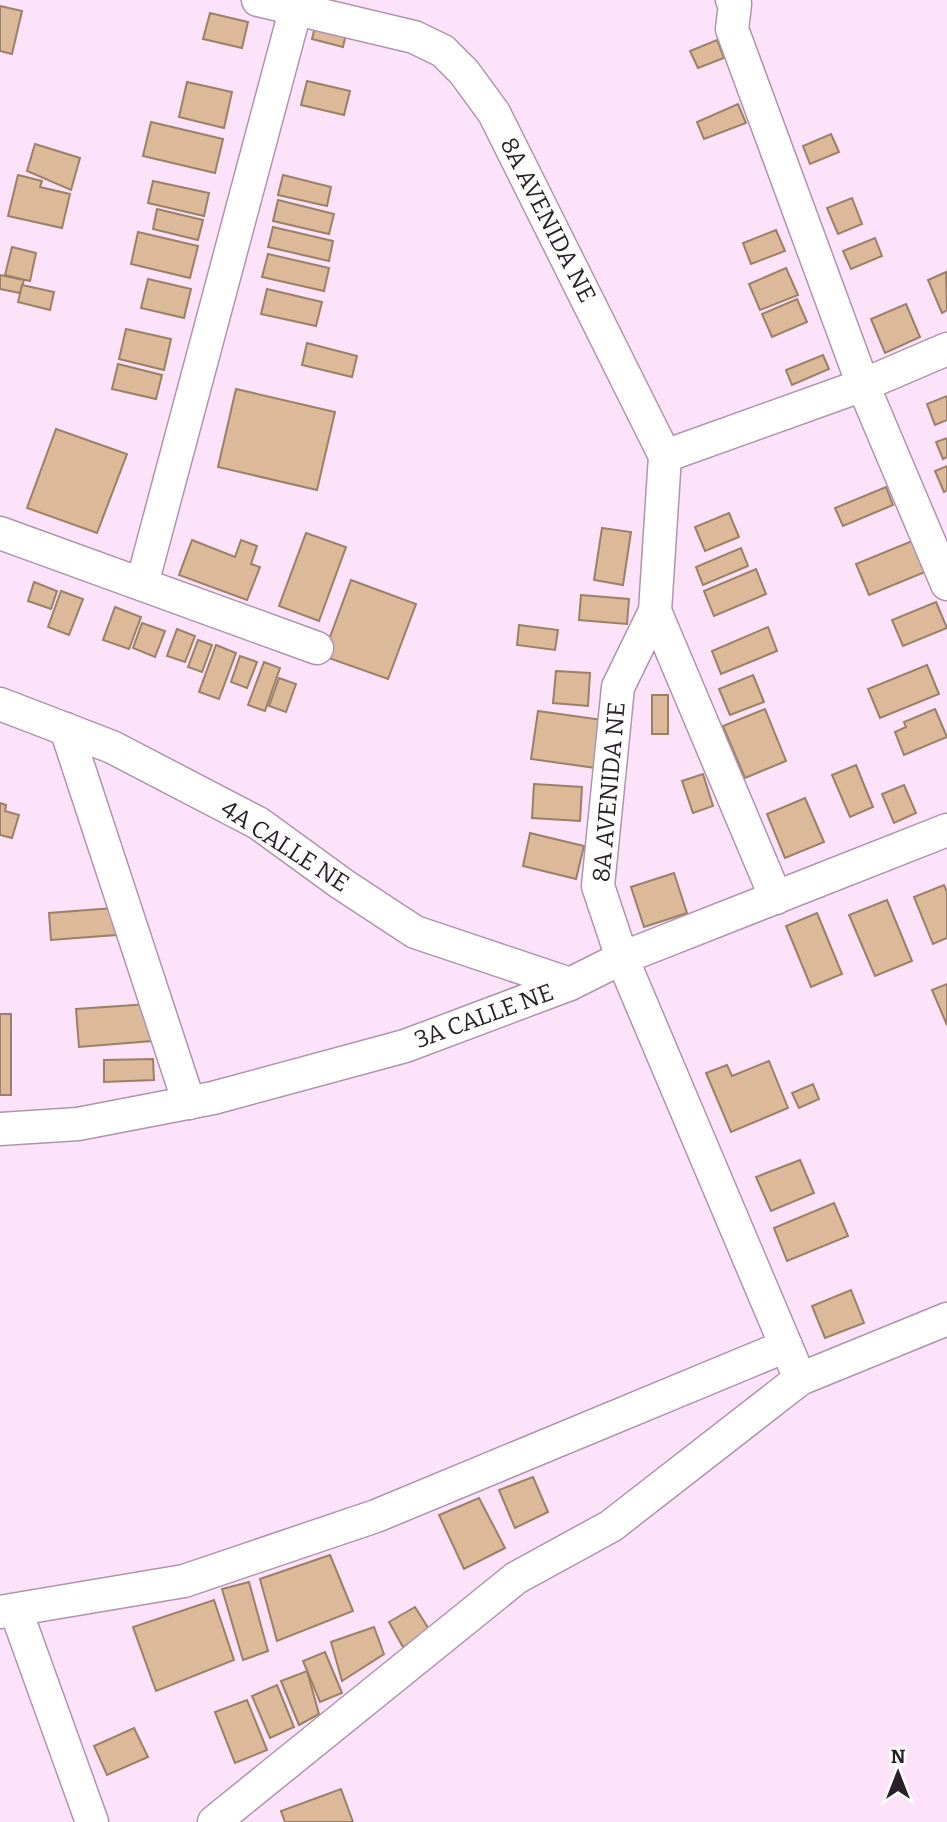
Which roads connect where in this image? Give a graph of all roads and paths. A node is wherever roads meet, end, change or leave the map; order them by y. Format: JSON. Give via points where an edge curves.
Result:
{"nodes":[{"id":1,"x":258,"y":0,"type":"edge"},
{"id":2,"x":732,"y":0,"type":"edge"},
{"id":3,"x":297,"y":6,"type":"edge"},
{"id":4,"x":947,"y":349,"type":"edge"},
{"id":5,"x":863,"y":385,"type":"junction"},
{"id":6,"x":666,"y":456,"type":"junction"},
{"id":7,"x":0,"y":533,"type":"edge"},
{"id":8,"x":142,"y":584,"type":"junction"},
{"id":9,"x":947,"y":584,"type":"edge"},
{"id":10,"x":655,"y":611,"type":"junction"},
{"id":11,"x":317,"y":648,"type":"dead end"},
{"id":12,"x":0,"y":704,"type":"edge"},
{"id":13,"x":66,"y":729,"type":"junction"},
{"id":14,"x":947,"y":830,"type":"edge"},
{"id":15,"x":776,"y":898,"type":"junction"},
{"id":16,"x":622,"y":958,"type":"junction"},
{"id":17,"x":570,"y":985,"type":"junction"},
{"id":18,"x":189,"y":1103,"type":"junction"},
{"id":19,"x":0,"y":1129,"type":"edge"},
{"id":20,"x":947,"y":1319,"type":"edge"},
{"id":21,"x":786,"y":1346,"type":"junction"},
{"id":22,"x":800,"y":1379,"type":"junction"},
{"id":23,"x":8,"y":1612,"type":"edge"},
{"id":24,"x":93,"y":1822,"type":"edge"},
{"id":25,"x":214,"y":1822,"type":"edge"}],
"edges":[{"from":1,"to":3,"type":"street","name":"8A AVENIDA NE"},
{"from":2,"to":5,"type":"street","via":[[732,29]]},
{"from":3,"to":6,"type":"street","name":"8A AVENIDA NE","via":[[414,37],[443,51],[464,72],[494,113]]},
{"from":3,"to":8,"type":"street"},
{"from":4,"to":5,"type":"street"},
{"from":5,"to":6,"type":"street"},
{"from":5,"to":9,"type":"street"},
{"from":6,"to":10,"type":"street","name":"8A AVENIDA NE"},
{"from":7,"to":8,"type":"street"},
{"from":8,"to":11,"type":"street"},
{"from":10,"to":15,"type":"street"},
{"from":10,"to":16,"type":"street","name":"8A AVENIDA NE","via":[[618,687],[599,873],[598,886]]},
{"from":12,"to":13,"type":"street","name":"4A CALLE NE"},
{"from":13,"to":17,"type":"street","name":"4A CALLE NE","via":[[112,747],[258,822],[415,932]]},
{"from":13,"to":18,"type":"street"},
{"from":14,"to":15,"type":"street","name":"3A CALLE NE"},
{"from":15,"to":16,"type":"street","name":"3A CALLE NE"},
{"from":16,"to":17,"type":"street","name":"3A CALLE NE"},
{"from":16,"to":21,"type":"street","name":"8A AVENIDA NE"},
{"from":17,"to":18,"type":"street","name":"3A CALLE NE","via":[[405,1046]]},
{"from":18,"to":19,"type":"street","name":"3A CALLE NE","via":[[78,1124]]},
{"from":20,"to":22,"type":"street"},
{"from":21,"to":22,"type":"street","name":"8A AVENIDA NE"},
{"from":21,"to":23,"type":"street","via":[[350,1525],[184,1581]]},
{"from":22,"to":25,"type":"street","via":[[611,1526],[516,1578]]},
{"from":23,"to":24,"type":"street"}]}
